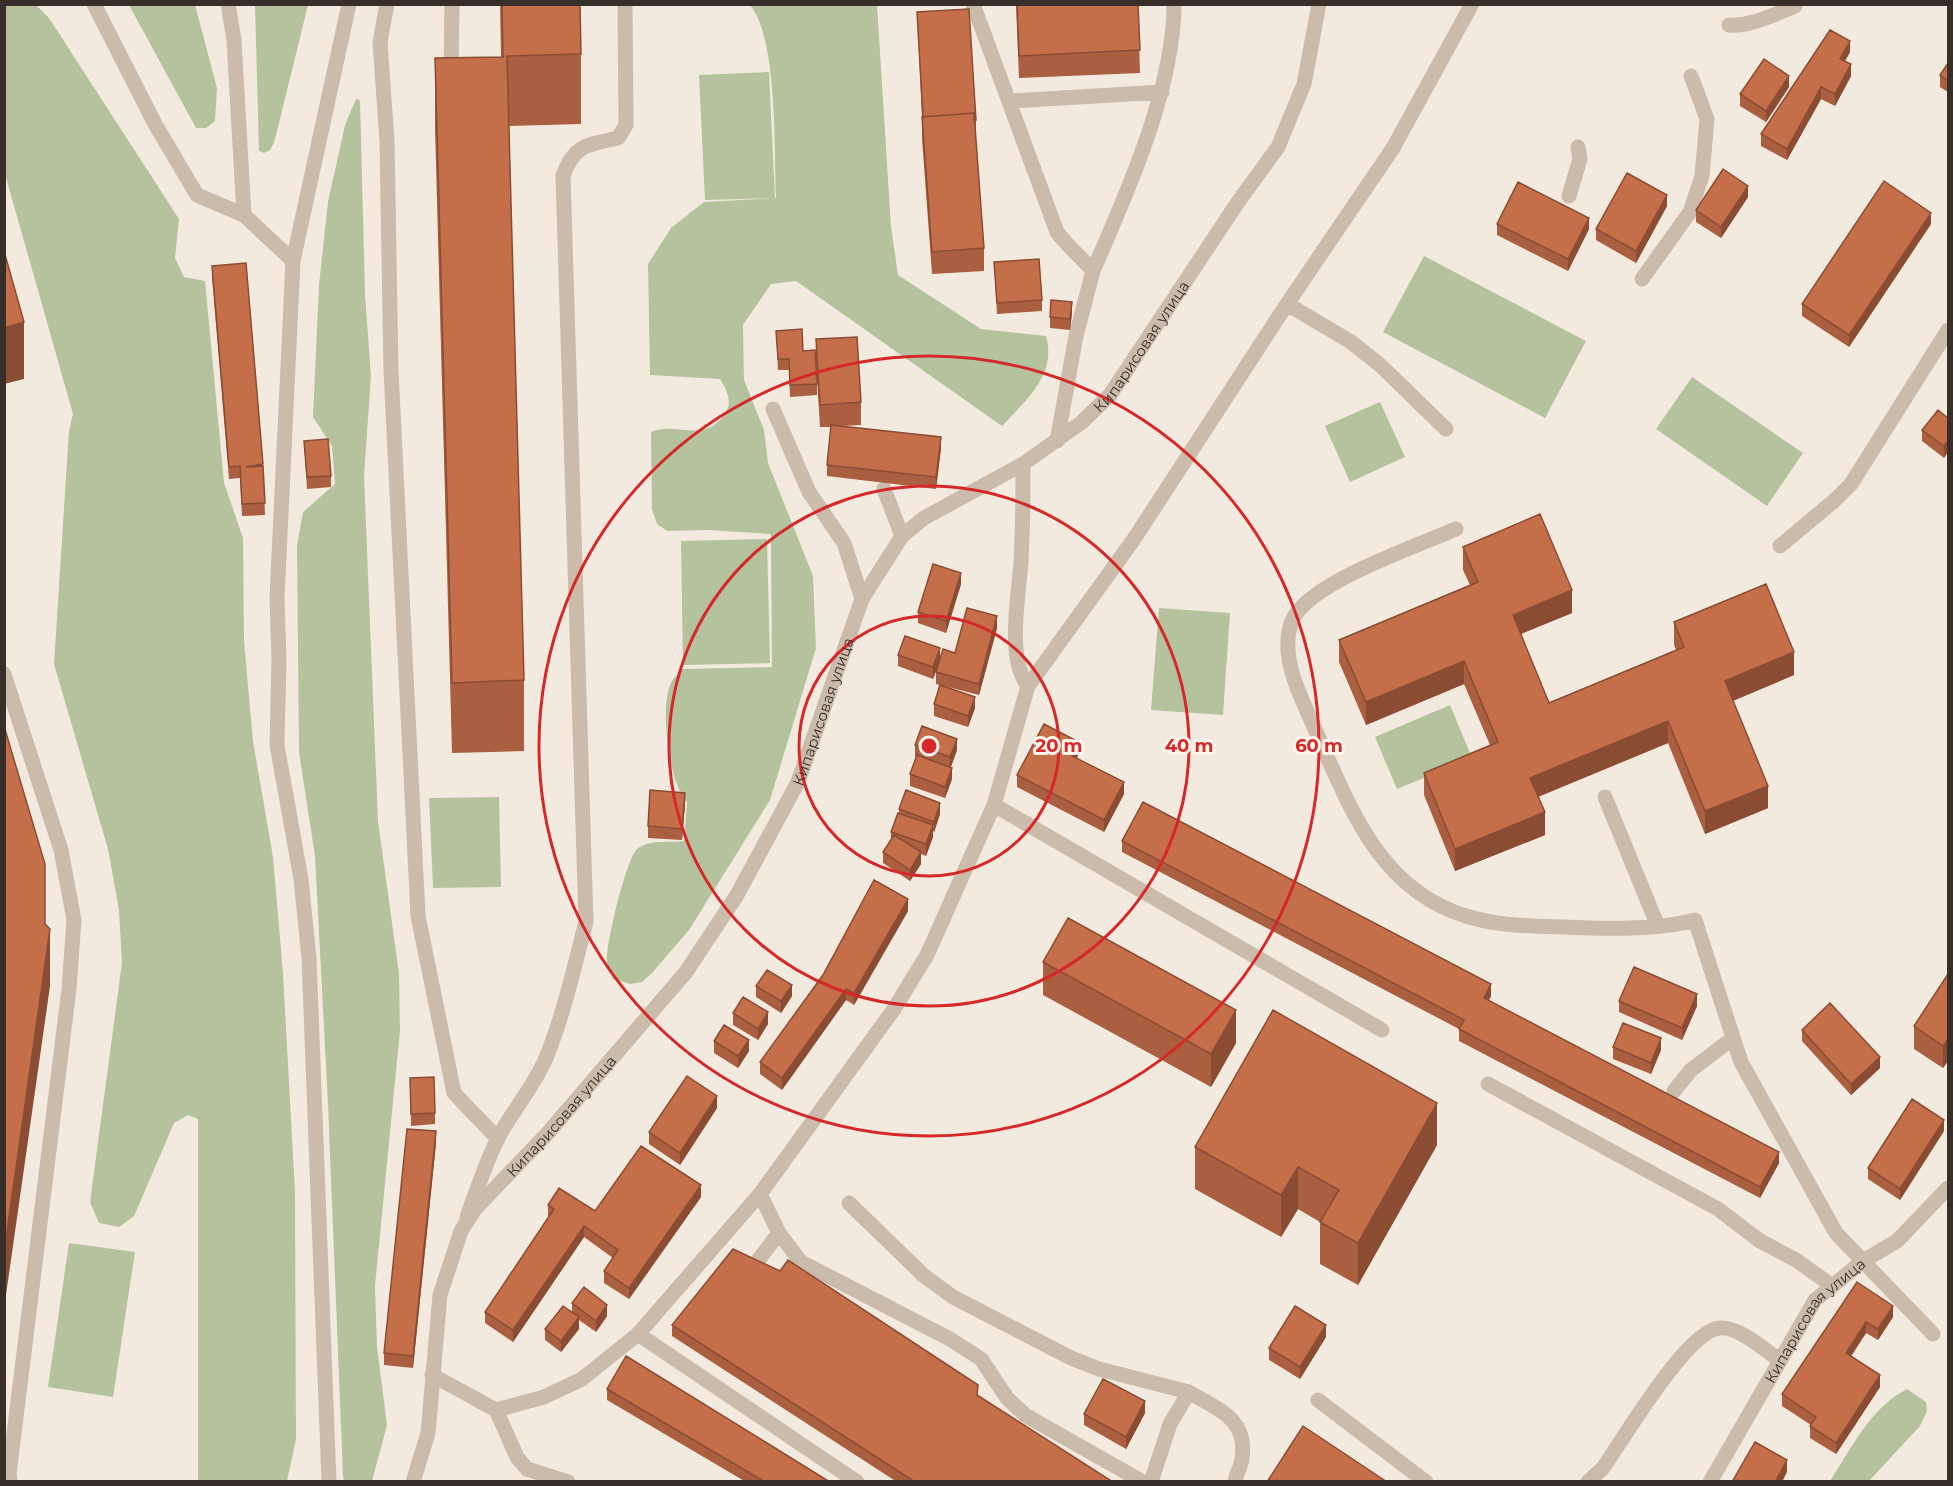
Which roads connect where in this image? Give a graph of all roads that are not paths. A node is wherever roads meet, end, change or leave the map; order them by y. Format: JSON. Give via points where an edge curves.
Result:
{"nodes":[{"id":1,"x":94,"y":4,"type":"edge"},
{"id":2,"x":218,"y":4,"type":"edge"},
{"id":3,"x":228,"y":4,"type":"edge"},
{"id":4,"x":238,"y":4,"type":"edge"},
{"id":5,"x":349,"y":4,"type":"edge"},
{"id":6,"x":387,"y":4,"type":"edge"},
{"id":7,"x":452,"y":4,"type":"edge"},
{"id":8,"x":626,"y":4,"type":"edge"},
{"id":9,"x":973,"y":4,"type":"edge"},
{"id":10,"x":1174,"y":4,"type":"edge"},
{"id":11,"x":1319,"y":4,"type":"edge"},
{"id":12,"x":1472,"y":4,"type":"edge"},
{"id":13,"x":1795,"y":6,"type":"edge"},
{"id":14,"x":1729,"y":25,"type":"dead end"},
{"id":15,"x":234,"y":40,"type":"junction"},
{"id":16,"x":1691,"y":76,"type":"dead end"},
{"id":17,"x":451,"y":81,"type":"edge"},
{"id":18,"x":1162,"y":92,"type":"junction"},
{"id":19,"x":1010,"y":101,"type":"junction"},
{"id":20,"x":1578,"y":147,"type":"dead end"},
{"id":21,"x":1569,"y":196,"type":"dead end"},
{"id":22,"x":244,"y":215,"type":"junction"},
{"id":23,"x":293,"y":261,"type":"junction"},
{"id":24,"x":1093,"y":271,"type":"junction"},
{"id":25,"x":1642,"y":279,"type":"dead end"},
{"id":26,"x":1287,"y":304,"type":"junction"},
{"id":27,"x":1948,"y":330,"type":"edge"},
{"id":28,"x":773,"y":409,"type":"dead end"},
{"id":29,"x":1446,"y":429,"type":"dead end"},
{"id":30,"x":1057,"y":441,"type":"junction"},
{"id":31,"x":1023,"y":464,"type":"junction"},
{"id":32,"x":884,"y":489,"type":"dead end"},
{"id":33,"x":1456,"y":529,"type":"dead end"},
{"id":34,"x":902,"y":536,"type":"junction"},
{"id":35,"x":1780,"y":546,"type":"dead end"},
{"id":36,"x":862,"y":598,"type":"junction"},
{"id":37,"x":4,"y":674,"type":"edge"},
{"id":38,"x":1028,"y":686,"type":"junction"},
{"id":39,"x":1605,"y":797,"type":"dead end"},
{"id":40,"x":994,"y":805,"type":"junction"},
{"id":41,"x":1657,"y":924,"type":"junction"},
{"id":42,"x":1382,"y":1030,"type":"dead end"},
{"id":43,"x":1733,"y":1038,"type":"junction"},
{"id":44,"x":1488,"y":1084,"type":"dead end"},
{"id":45,"x":1674,"y":1091,"type":"dead end"},
{"id":46,"x":498,"y":1139,"type":"junction"},
{"id":47,"x":1948,"y":1188,"type":"edge"},
{"id":48,"x":760,"y":1194,"type":"junction"},
{"id":49,"x":849,"y":1203,"type":"dead end"},
{"id":50,"x":461,"y":1231,"type":"junction"},
{"id":51,"x":779,"y":1233,"type":"junction"},
{"id":52,"x":1863,"y":1261,"type":"junction"},
{"id":53,"x":1831,"y":1285,"type":"junction"},
{"id":54,"x":741,"y":1290,"type":"edge"},
{"id":55,"x":638,"y":1334,"type":"junction"},
{"id":56,"x":1933,"y":1335,"type":"dead end"},
{"id":57,"x":1780,"y":1360,"type":"junction"},
{"id":58,"x":432,"y":1375,"type":"junction"},
{"id":59,"x":1189,"y":1392,"type":"junction"},
{"id":60,"x":1318,"y":1400,"type":"dead end"},
{"id":61,"x":496,"y":1410,"type":"junction"},
{"id":62,"x":10,"y":1482,"type":"edge"},
{"id":63,"x":329,"y":1482,"type":"edge"},
{"id":64,"x":413,"y":1482,"type":"edge"},
{"id":65,"x":568,"y":1482,"type":"edge"},
{"id":66,"x":856,"y":1482,"type":"edge"},
{"id":67,"x":1143,"y":1482,"type":"edge"},
{"id":68,"x":1151,"y":1482,"type":"edge"},
{"id":69,"x":1235,"y":1482,"type":"edge"},
{"id":70,"x":1426,"y":1482,"type":"edge"},
{"id":71,"x":1588,"y":1482,"type":"edge"},
{"id":72,"x":1710,"y":1482,"type":"edge"}],
"edges":[{"from":1,"to":22,"type":"street","via":[[155,124],[197,195]]},
{"from":2,"to":15,"type":"street"},
{"from":3,"to":15,"type":"street"},
{"from":4,"to":15,"type":"street"},
{"from":5,"to":23,"type":"street"},
{"from":6,"to":46,"type":"street","via":[[380,42],[387,141],[391,371],[418,916],[454,1093]]},
{"from":7,"to":17,"type":"street"},
{"from":8,"to":46,"type":"street","via":[[626,125],[618,138],[581,146],[569,160],[563,176],[586,922],[545,1058]]},
{"from":9,"to":19,"type":"street"},
{"from":10,"to":18,"type":"street","via":[[1174,28]]},
{"from":11,"to":30,"type":"street","name":"Кипарисовая улица","via":[[1304,84],[1278,147],[1110,395]]},
{"from":12,"to":26,"type":"street","via":[[1393,148]]},
{"from":13,"to":14,"type":"street","via":[[1758,20]]},
{"from":15,"to":22,"type":"street"},
{"from":16,"to":25,"type":"street","via":[[1707,118],[1702,176],[1690,212]]},
{"from":18,"to":19,"type":"street"},
{"from":18,"to":24,"type":"street"},
{"from":19,"to":24,"type":"street","via":[[1058,232]]},
{"from":20,"to":21,"type":"street","via":[[1579,165]]},
{"from":22,"to":23,"type":"street"},
{"from":23,"to":63,"type":"street","via":[[277,598],[277,745],[301,879],[309,958]]},
{"from":24,"to":30,"type":"street","via":[[1076,336]]},
{"from":26,"to":29,"type":"street","via":[[1351,342]]},
{"from":26,"to":38,"type":"street","via":[[1134,539]]},
{"from":27,"to":35,"type":"street","via":[[1851,484]]},
{"from":28,"to":36,"type":"street","via":[[809,492],[844,543]]},
{"from":30,"to":31,"type":"street","name":"Кипарисовая улица"},
{"from":31,"to":34,"type":"street","name":"Кипарисовая улица","via":[[924,518]]},
{"from":31,"to":38,"type":"street","via":[[1021,561],[1014,614],[1021,677]]},
{"from":32,"to":34,"type":"street"},
{"from":33,"to":41,"type":"street","via":[[1341,579],[1295,616],[1287,639],[1292,671],[1359,826],[1392,871],[1425,898],[1465,916],[1511,925],[1608,929]]},
{"from":34,"to":36,"type":"street","name":"Кипарисовая улица"},
{"from":36,"to":50,"type":"street","name":"Кипарисовая улица","via":[[798,782],[738,895],[686,972],[547,1134],[475,1209]]},
{"from":37,"to":62,"type":"street","via":[[61,850],[74,920]]},
{"from":38,"to":40,"type":"street"},
{"from":39,"to":41,"type":"street"},
{"from":40,"to":42,"type":"street"},
{"from":40,"to":48,"type":"street","via":[[927,955],[894,1009]]},
{"from":41,"to":43,"type":"street","via":[[1695,920]]},
{"from":43,"to":45,"type":"street","via":[[1691,1070]]},
{"from":43,"to":52,"type":"street","via":[[1741,1062],[1836,1233]]},
{"from":44,"to":53,"type":"street","via":[[1718,1209],[1760,1241]]},
{"from":46,"to":50,"type":"street"},
{"from":47,"to":52,"type":"street","name":"Кипарисовая улица","via":[[1897,1241]]},
{"from":48,"to":51,"type":"street"},
{"from":48,"to":55,"type":"street"},
{"from":49,"to":59,"type":"street","via":[[923,1275],[953,1297],[1071,1358]]},
{"from":50,"to":58,"type":"street","name":"Кипарисовая улица","via":[[440,1295]]},
{"from":51,"to":54,"type":"street","via":[[749,1270]]},
{"from":51,"to":67,"type":"street","via":[[801,1262],[950,1339],[981,1359],[1007,1398],[1025,1414]]},
{"from":52,"to":53,"type":"street","name":"Кипарисовая улица"},
{"from":52,"to":56,"type":"street"},
{"from":53,"to":57,"type":"street","name":"Кипарисовая улица","via":[[1815,1300]]},
{"from":55,"to":61,"type":"street","via":[[582,1378],[544,1397]]},
{"from":55,"to":66,"type":"street"},
{"from":57,"to":71,"type":"street","via":[[1742,1335],[1721,1328],[1705,1332],[1684,1351],[1603,1468]]},
{"from":57,"to":72,"type":"street","name":"Кипарисовая улица"},
{"from":58,"to":61,"type":"street"},
{"from":58,"to":64,"type":"street","name":"Кипарисовая улица","via":[[428,1433]]},
{"from":59,"to":68,"type":"street","via":[[1170,1424]]},
{"from":59,"to":69,"type":"street","via":[[1234,1419],[1243,1439],[1242,1461]]},
{"from":60,"to":70,"type":"street"},
{"from":61,"to":65,"type":"street","via":[[527,1469]]}]}
